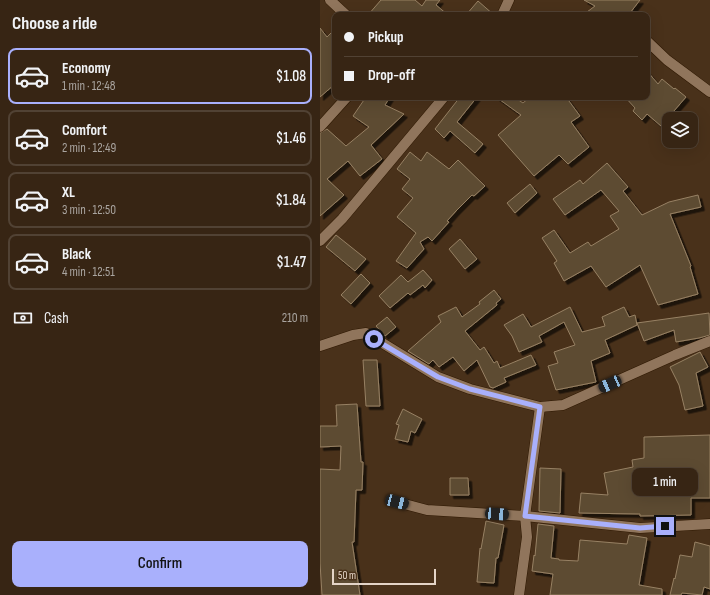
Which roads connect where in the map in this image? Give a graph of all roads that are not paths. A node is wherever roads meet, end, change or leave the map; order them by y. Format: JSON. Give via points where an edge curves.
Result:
{"nodes":[{"id":1,"x":330,"y":0,"type":"edge"},
{"id":2,"x":509,"y":0,"type":"edge"},
{"id":3,"x":343,"y":12,"type":"edge"},
{"id":4,"x":503,"y":12,"type":"edge"},
{"id":5,"x":650,"y":44,"type":"edge"},
{"id":6,"x":710,"y":92,"type":"edge"},
{"id":7,"x":344,"y":100,"type":"edge"},
{"id":8,"x":437,"y":100,"type":"edge"},
{"id":9,"x":320,"y":127,"type":"edge"},
{"id":10,"x":320,"y":242,"type":"edge"},
{"id":11,"x":710,"y":341,"type":"edge"},
{"id":12,"x":320,"y":346,"type":"edge"},
{"id":13,"x":540,"y":407,"type":"junction"},
{"id":14,"x":397,"y":502,"type":"dead end"},
{"id":15,"x":525,"y":516,"type":"junction"},
{"id":16,"x":710,"y":524,"type":"edge"},
{"id":17,"x":519,"y":595,"type":"edge"}],
"edges":[{"from":1,"to":3,"type":"street"},
{"from":2,"to":4,"type":"street"},
{"from":5,"to":6,"type":"street"},
{"from":7,"to":9,"type":"street"},
{"from":8,"to":10,"type":"street","via":[[342,219]]},
{"from":11,"to":13,"type":"street","via":[[675,354],[563,405]]},
{"from":12,"to":13,"type":"street","via":[[353,335],[366,334],[438,377],[470,389]]},
{"from":13,"to":15,"type":"street"},
{"from":14,"to":15,"type":"street","via":[[427,510]]},
{"from":15,"to":16,"type":"street","via":[[640,528]]},
{"from":15,"to":17,"type":"street","via":[[527,537]]}]}
